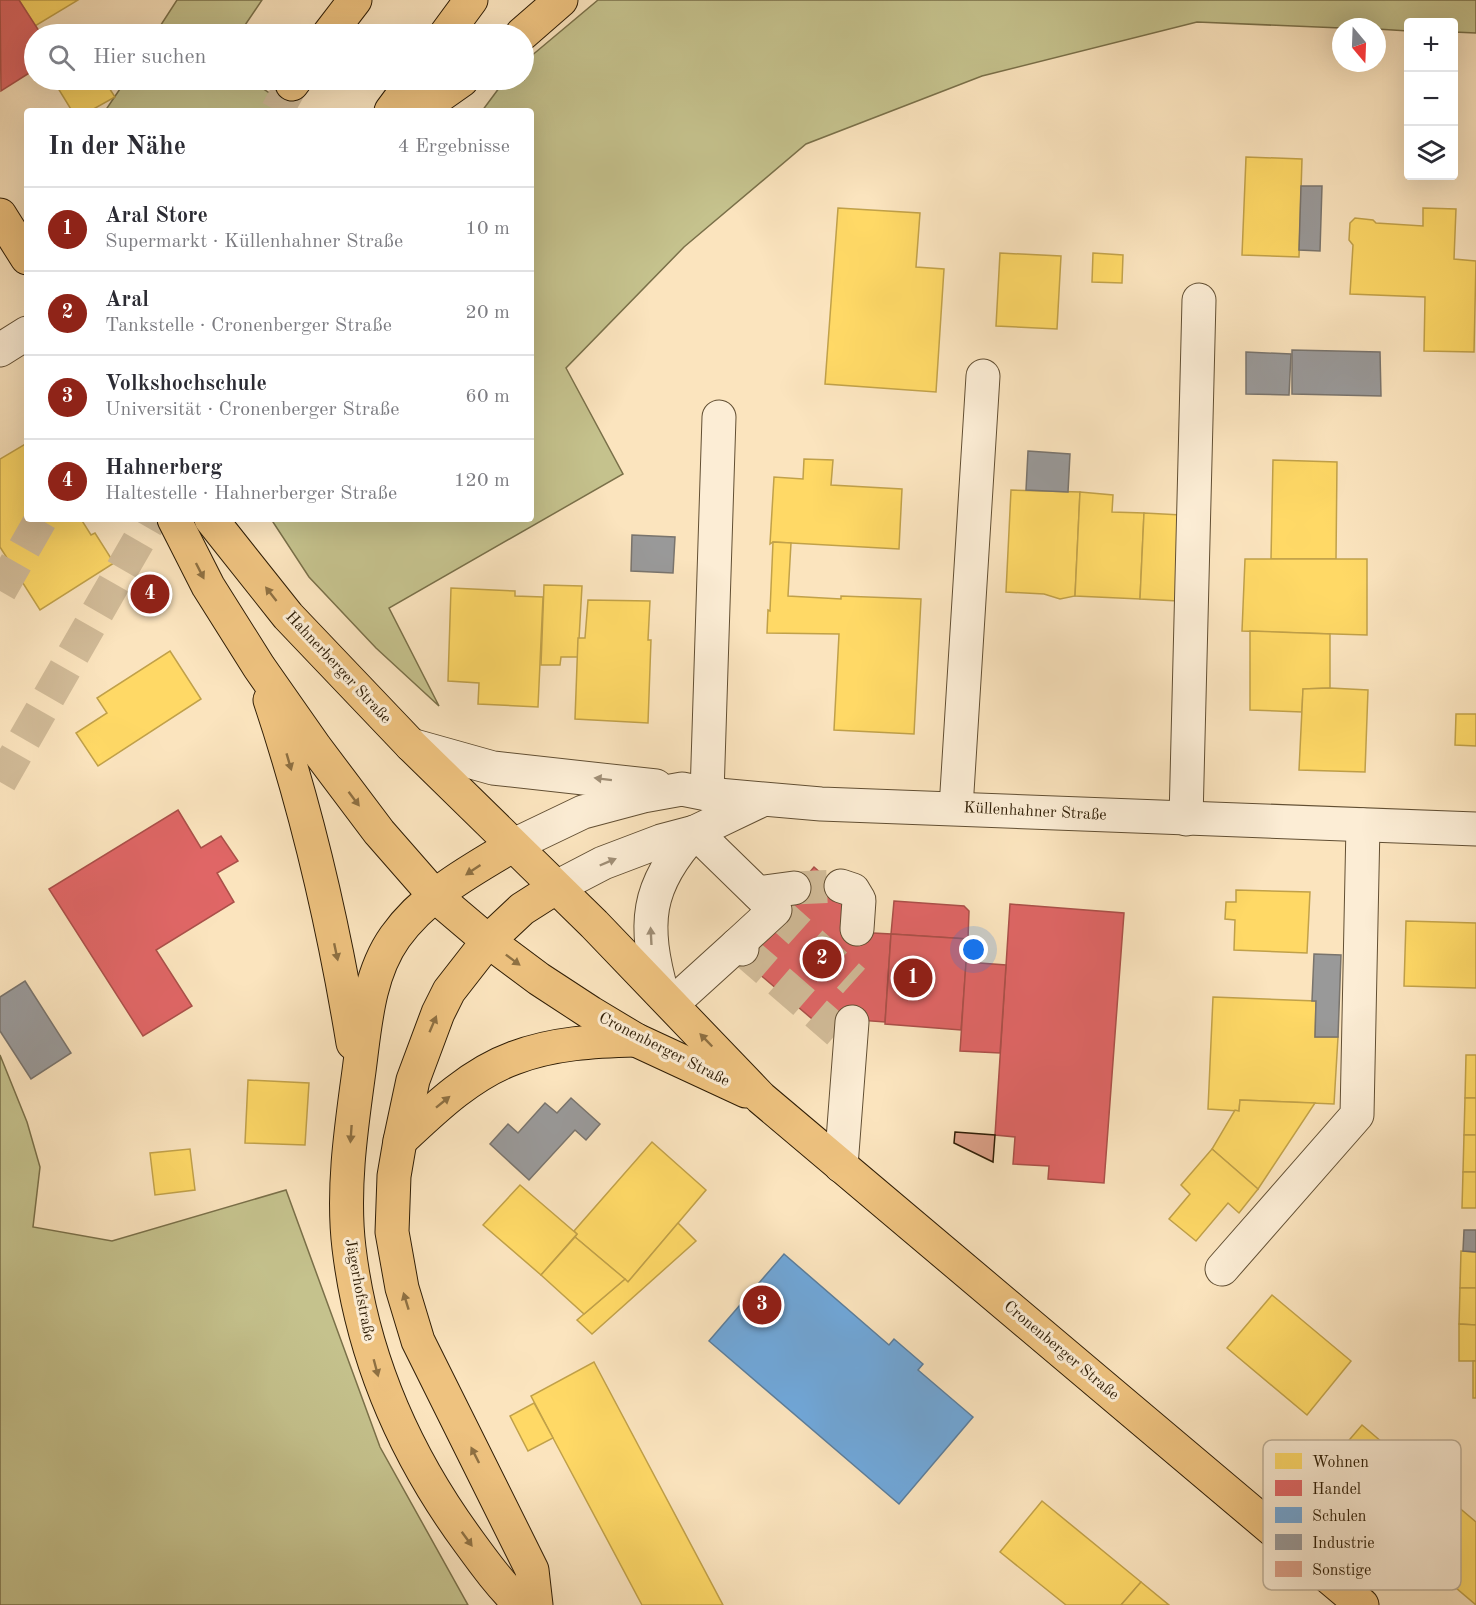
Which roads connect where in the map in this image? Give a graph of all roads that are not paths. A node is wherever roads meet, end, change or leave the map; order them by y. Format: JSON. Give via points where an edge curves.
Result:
{"nodes":[{"id":1,"x":340,"y":0,"type":"edge"},
{"id":2,"x":355,"y":0,"type":"edge"},
{"id":3,"x":471,"y":0,"type":"edge"},
{"id":4,"x":561,"y":0,"type":"edge"},
{"id":5,"x":327,"y":24,"type":"edge"},
{"id":6,"x":337,"y":24,"type":"edge"},
{"id":7,"x":453,"y":24,"type":"edge"},
{"id":8,"x":533,"y":24,"type":"edge"},
{"id":9,"x":407,"y":90,"type":"edge"},
{"id":10,"x":448,"y":90,"type":"edge"},
{"id":11,"x":393,"y":108,"type":"edge"},
{"id":12,"x":422,"y":108,"type":"edge"},
{"id":13,"x":0,"y":215,"type":"edge"},
{"id":14,"x":24,"y":253,"type":"edge"},
{"id":15,"x":1199,"y":300,"type":"dead end"},
{"id":16,"x":24,"y":335,"type":"edge"},
{"id":17,"x":0,"y":350,"type":"edge"},
{"id":18,"x":983,"y":376,"type":"dead end"},
{"id":19,"x":718,"y":417,"type":"dead end"},
{"id":20,"x":176,"y":522,"type":"edge"},
{"id":21,"x":213,"y":522,"type":"edge"},
{"id":22,"x":259,"y":667,"type":"junction"},
{"id":23,"x":411,"y":745,"type":"junction"},
{"id":24,"x":694,"y":792,"type":"junction"},
{"id":25,"x":763,"y":800,"type":"junction"},
{"id":26,"x":956,"y":808,"type":"junction"},
{"id":27,"x":1186,"y":819,"type":"junction"},
{"id":28,"x":1363,"y":825,"type":"junction"},
{"id":29,"x":1476,"y":829,"type":"edge"},
{"id":30,"x":695,"y":832,"type":"junction"},
{"id":31,"x":512,"y":846,"type":"junction"},
{"id":32,"x":841,"y":886,"type":"dead end"},
{"id":33,"x":555,"y":888,"type":"junction"},
{"id":34,"x":794,"y":888,"type":"tunnel mouth"},
{"id":35,"x":758,"y":893,"type":"junction"},
{"id":36,"x":435,"y":896,"type":"junction"},
{"id":37,"x":857,"y":929,"type":"dead end"},
{"id":38,"x":488,"y":941,"type":"junction"},
{"id":39,"x":667,"y":999,"type":"junction"},
{"id":40,"x":847,"y":1032,"type":"dead end"},
{"id":41,"x":636,"y":1040,"type":"junction"},
{"id":42,"x":358,"y":1076,"type":"junction"},
{"id":43,"x":761,"y":1098,"type":"junction"},
{"id":44,"x":400,"y":1141,"type":"junction"},
{"id":45,"x":841,"y":1166,"type":"junction"},
{"id":46,"x":1222,"y":1269,"type":"dead end"},
{"id":47,"x":1263,"y":1522,"type":"edge"},
{"id":48,"x":1344,"y":1590,"type":"edge"},
{"id":49,"x":521,"y":1605,"type":"edge"},
{"id":50,"x":536,"y":1605,"type":"edge"},
{"id":51,"x":1362,"y":1605,"type":"edge"}],
"edges":[{"from":1,"to":5,"type":"main road"},
{"from":2,"to":6,"type":"main road"},
{"from":3,"to":7,"type":"main road"},
{"from":4,"to":8,"type":"main road"},
{"from":9,"to":11,"type":"main road"},
{"from":10,"to":12,"type":"main road"},
{"from":13,"to":14,"type":"main road"},
{"from":15,"to":27,"type":"street"},
{"from":16,"to":17,"type":"street"},
{"from":18,"to":26,"type":"street"},
{"from":19,"to":24,"type":"street"},
{"from":20,"to":22,"type":"main road","one_way":true,"via":[[208,586]]},
{"from":23,"to":21,"type":"main road","name":"Hahnerberger Straße","one_way":true,"via":[[288,616]]},
{"from":22,"to":36,"type":"main road","name":"Cronenberger Straße","one_way":true,"via":[[379,832]]},
{"from":22,"to":42,"type":"main road","one_way":true,"via":[[318,872]]},
{"from":24,"to":23,"type":"street","one_way":true,"via":[[494,768]]},
{"from":23,"to":31,"type":"main road","name":"Hahnerberger Straße"},
{"from":24,"to":25,"type":"street","name":"Küllenhahner Straße"},
{"from":24,"to":31,"type":"street","name":"Küllenhahner Straße","via":[[632,798],[583,812]]},
{"from":25,"to":26,"type":"street","name":"Küllenhahner Straße"},
{"from":25,"to":30,"type":"street"},
{"from":26,"to":27,"type":"street","name":"Küllenhahner Straße"},
{"from":27,"to":28,"type":"street","name":"Küllenhahner Straße"},
{"from":28,"to":29,"type":"street","name":"Küllenhahner Straße"},
{"from":28,"to":46,"type":"street","via":[[1357,1114]]},
{"from":33,"to":30,"type":"street","one_way":true,"via":[[614,859]]},
{"from":30,"to":35,"type":"street"},
{"from":39,"to":30,"type":"street","one_way":true,"via":[[653,962],[649,931],[654,900],[663,875]]},
{"from":31,"to":33,"type":"main road","name":"Cronenberger Straße"},
{"from":31,"to":36,"type":"main road","name":"Jägerhofstraße","one_way":true},
{"from":32,"to":37,"type":"street","via":[[853,890],[859,900]]},
{"from":33,"to":38,"type":"main road","via":[[522,909]]},
{"from":33,"to":39,"type":"main road","name":"Cronenberger Straße"},
{"from":34,"to":35,"type":"street"},
{"from":35,"to":39,"type":"street","via":[[775,910],[740,947]]},
{"from":36,"to":38,"type":"main road","name":"Cronenberger Straße"},
{"from":36,"to":42,"type":"main road","name":"Jägerhofstraße","via":[[394,938],[379,966],[368,1004]]},
{"from":38,"to":41,"type":"main road","name":"Cronenberger Straße","one_way":true,"via":[[539,979]]},
{"from":44,"to":38,"type":"main road","one_way":true,"via":[[413,1080],[438,1013],[449,991]]},
{"from":43,"to":39,"type":"main road","name":"Cronenberger Straße","one_way":true},
{"from":40,"to":45,"type":"street"},
{"from":41,"to":43,"type":"main road","name":"Cronenberger Straße"},
{"from":44,"to":41,"type":"main road","one_way":true,"via":[[468,1083],[513,1058],[576,1043]]},
{"from":42,"to":49,"type":"main road","name":"Jägerhofstraße","one_way":true,"via":[[347,1187],[349,1246],[360,1309],[379,1379],[410,1448],[445,1509],[502,1587]]},
{"from":43,"to":45,"type":"main road","name":"Cronenberger Straße"},
{"from":50,"to":44,"type":"main road","one_way":true,"via":[[532,1570],[418,1341],[402,1288],[392,1232]]},
{"from":45,"to":47,"type":"main road","name":"Cronenberger Straße"},
{"from":48,"to":51,"type":"main road","name":"Cronenberger Straße"}]}
